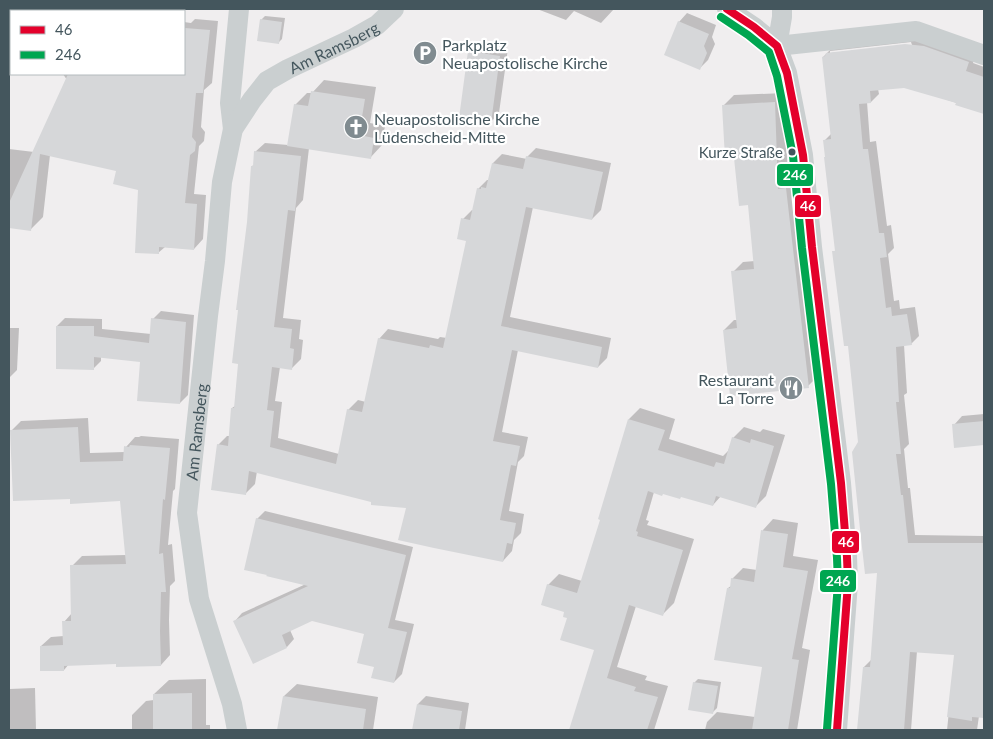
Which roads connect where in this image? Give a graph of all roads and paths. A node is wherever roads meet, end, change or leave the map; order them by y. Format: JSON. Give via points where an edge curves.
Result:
{"nodes":[{"id":1,"x":239,"y":9,"type":"edge"},
{"id":2,"x":394,"y":9,"type":"edge"},
{"id":3,"x":727,"y":9,"type":"edge"},
{"id":4,"x":782,"y":9,"type":"edge"},
{"id":5,"x":777,"y":46,"type":"junction"},
{"id":6,"x":984,"y":55,"type":"edge"},
{"id":7,"x":233,"y":129,"type":"junction"},
{"id":8,"x":237,"y":730,"type":"edge"},
{"id":9,"x":837,"y":730,"type":"edge"}],
"edges":[{"from":1,"to":7,"type":"street","name":"Am Ramsberg","via":[[230,104]]},
{"from":2,"to":7,"type":"street","name":"Am Ramsberg","via":[[377,25],[267,81]]},
{"from":3,"to":5,"type":"street"},
{"from":4,"to":5,"type":"street"},
{"from":5,"to":6,"type":"street","via":[[916,31]]},
{"from":5,"to":9,"type":"street","via":[[788,73],[803,155],[841,483],[848,583]]},
{"from":7,"to":8,"type":"street","name":"Am Ramsberg","via":[[222,182],[187,513],[199,599]]}]}
